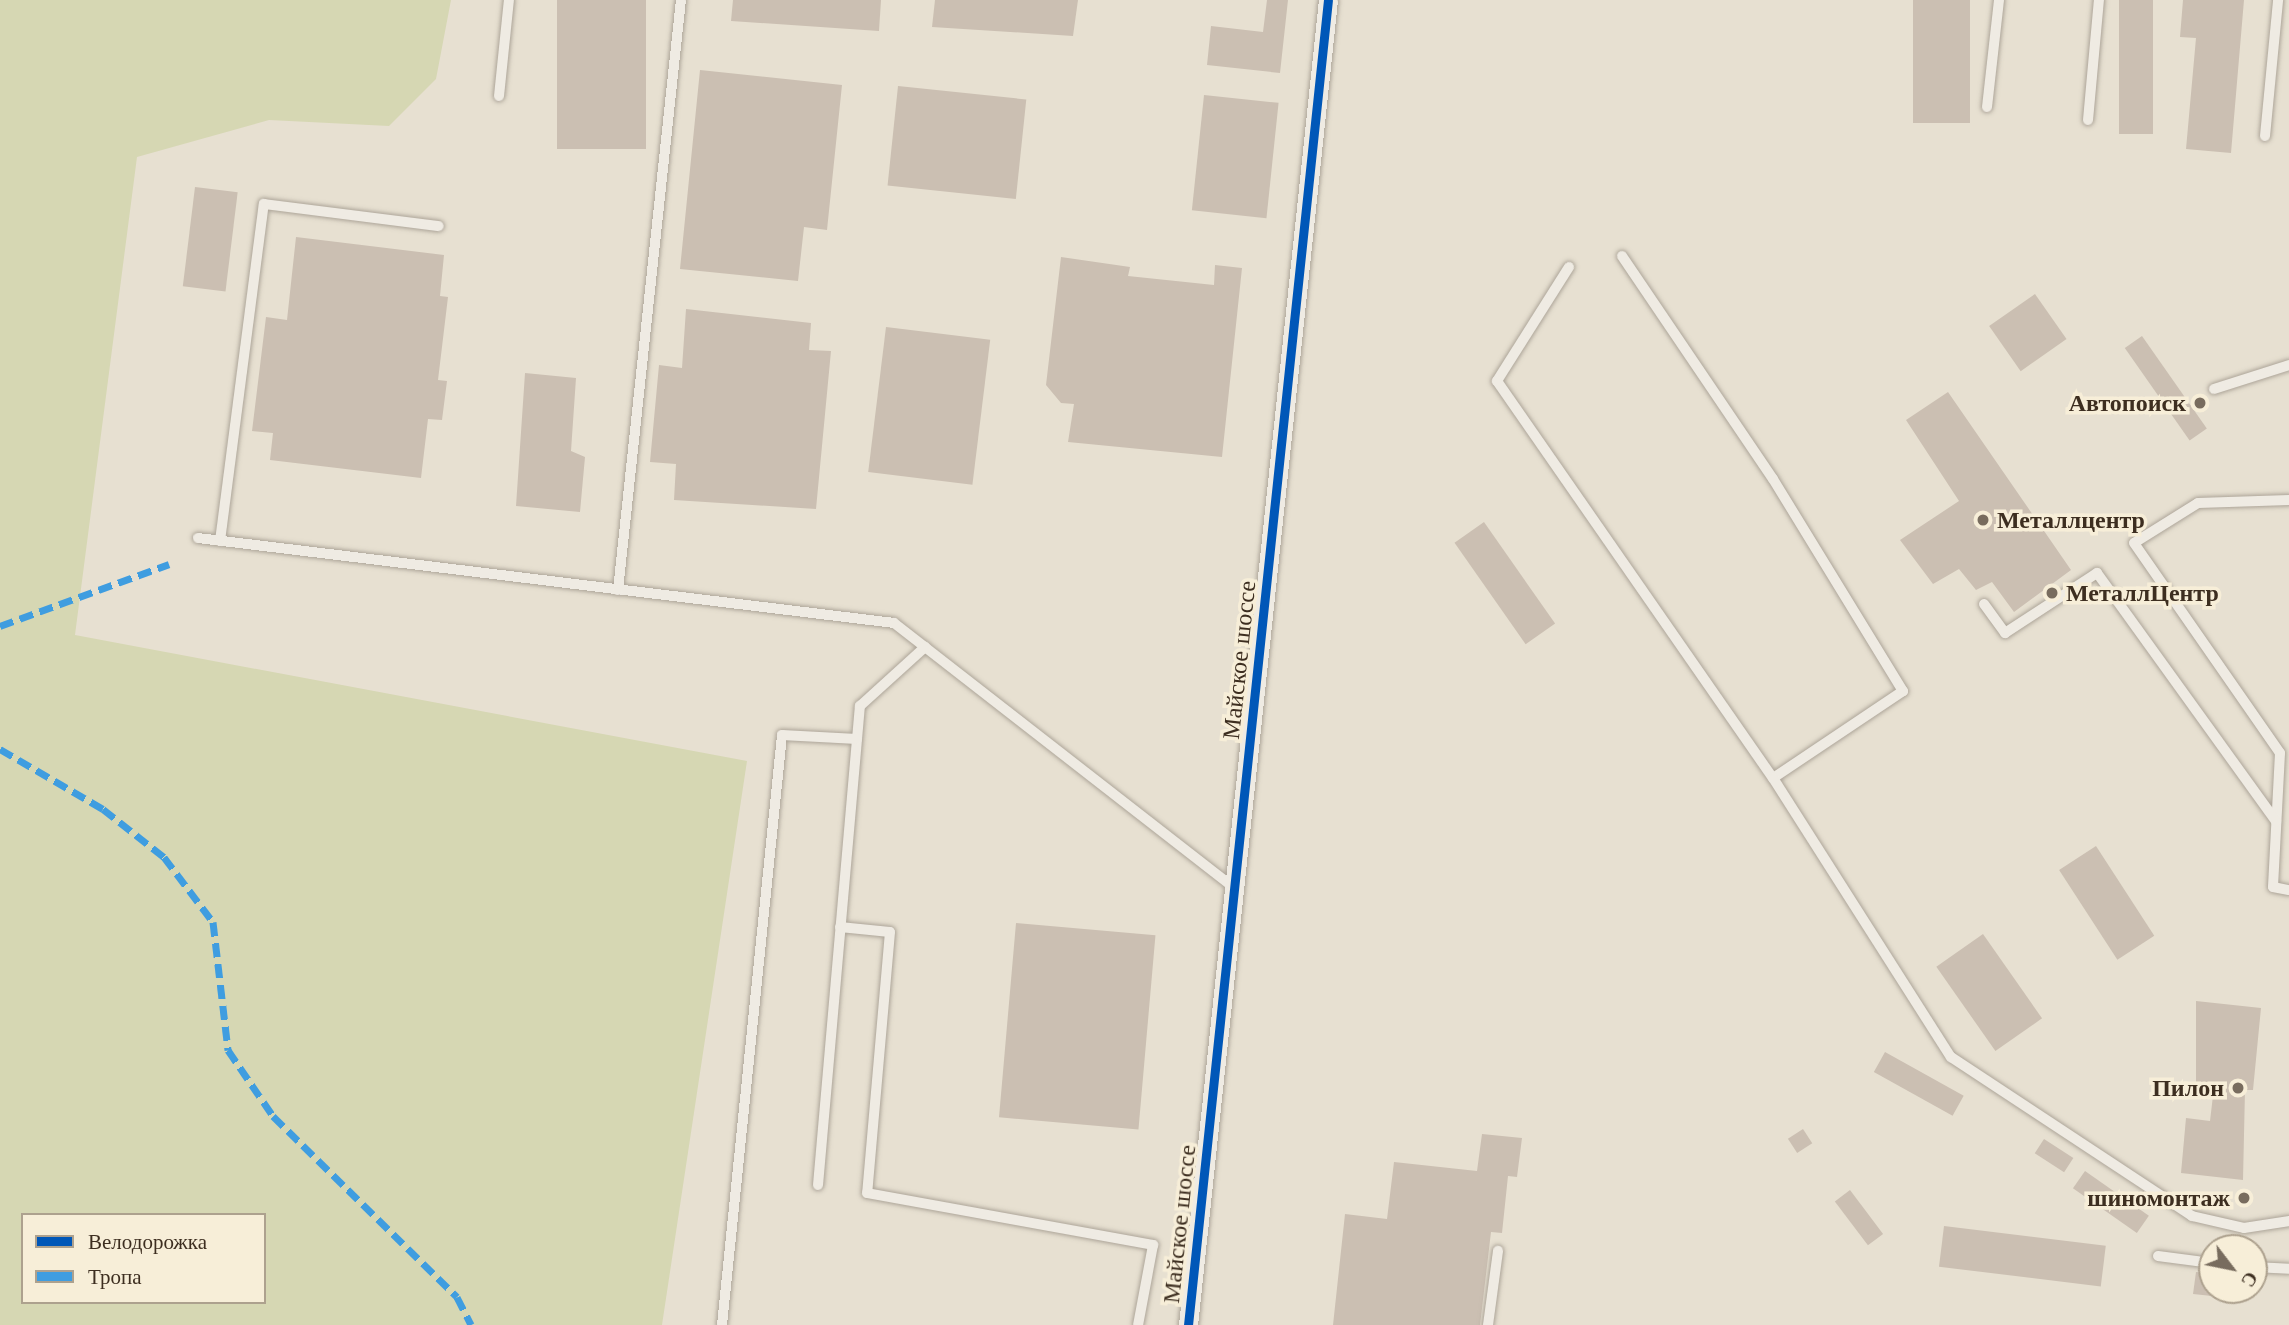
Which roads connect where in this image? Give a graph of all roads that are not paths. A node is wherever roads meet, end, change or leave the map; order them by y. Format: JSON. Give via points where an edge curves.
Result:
{"nodes":[{"id":1,"x":509,"y":0,"type":"edge"},
{"id":2,"x":681,"y":0,"type":"edge"},
{"id":3,"x":1328,"y":0,"type":"edge"},
{"id":4,"x":1998,"y":0,"type":"edge"},
{"id":5,"x":2099,"y":0,"type":"edge"},
{"id":6,"x":2278,"y":0,"type":"edge"},
{"id":7,"x":499,"y":96,"type":"dead end"},
{"id":8,"x":1987,"y":107,"type":"dead end"},
{"id":9,"x":2088,"y":120,"type":"dead end"},
{"id":10,"x":2265,"y":136,"type":"dead end"},
{"id":11,"x":439,"y":226,"type":"dead end"},
{"id":12,"x":1622,"y":256,"type":"dead end"},
{"id":13,"x":1569,"y":267,"type":"dead end"},
{"id":14,"x":2289,"y":365,"type":"edge"},
{"id":15,"x":2214,"y":388,"type":"dead end"},
{"id":16,"x":2289,"y":500,"type":"edge"},
{"id":17,"x":198,"y":538,"type":"dead end"},
{"id":18,"x":219,"y":541,"type":"junction"},
{"id":19,"x":618,"y":590,"type":"junction"},
{"id":20,"x":1984,"y":604,"type":"dead end"},
{"id":21,"x":925,"y":647,"type":"junction"},
{"id":22,"x":857,"y":739,"type":"junction"},
{"id":23,"x":1773,"y":778,"type":"junction"},
{"id":24,"x":2277,"y":821,"type":"junction"},
{"id":25,"x":1234,"y":888,"type":"junction"},
{"id":26,"x":2289,"y":890,"type":"edge"},
{"id":27,"x":840,"y":927,"type":"junction"},
{"id":28,"x":818,"y":1185,"type":"dead end"},
{"id":29,"x":2289,"y":1221,"type":"edge"},
{"id":30,"x":1498,"y":1251,"type":"dead end"},
{"id":31,"x":2158,"y":1256,"type":"dead end"},
{"id":32,"x":2198,"y":1261,"type":"edge"},
{"id":33,"x":2268,"y":1267,"type":"edge"},
{"id":34,"x":2289,"y":1269,"type":"edge"},
{"id":35,"x":722,"y":1325,"type":"edge"},
{"id":36,"x":1138,"y":1325,"type":"edge"},
{"id":37,"x":1188,"y":1325,"type":"edge"},
{"id":38,"x":1488,"y":1325,"type":"edge"}],
"edges":[{"from":1,"to":7,"type":"lane"},
{"from":2,"to":19,"type":"lane"},
{"from":3,"to":25,"type":"street","name":"Майское шоссе"},
{"from":4,"to":8,"type":"lane"},
{"from":5,"to":9,"type":"lane"},
{"from":6,"to":10,"type":"lane"},
{"from":11,"to":18,"type":"lane","via":[[264,204]]},
{"from":12,"to":23,"type":"lane","via":[[1773,479],[1903,691]]},
{"from":13,"to":23,"type":"lane","via":[[1497,381]]},
{"from":14,"to":15,"type":"lane"},
{"from":16,"to":24,"type":"lane","via":[[2198,503],[2134,543],[2280,753]]},
{"from":17,"to":18,"type":"lane"},
{"from":18,"to":19,"type":"lane"},
{"from":19,"to":21,"type":"lane","via":[[894,624]]},
{"from":20,"to":24,"type":"lane","via":[[2005,633],[2097,573]]},
{"from":21,"to":22,"type":"lane","via":[[860,706]]},
{"from":21,"to":25,"type":"lane"},
{"from":22,"to":27,"type":"lane"},
{"from":22,"to":35,"type":"lane","via":[[782,735]]},
{"from":23,"to":29,"type":"lane","via":[[1951,1057],[2192,1216],[2244,1228]]},
{"from":24,"to":26,"type":"lane","via":[[2273,887]]},
{"from":25,"to":37,"type":"street","name":"Майское шоссе"},
{"from":27,"to":28,"type":"lane"},
{"from":27,"to":36,"type":"lane","via":[[890,932],[867,1193],[1153,1245]]},
{"from":30,"to":38,"type":"lane"},
{"from":31,"to":32,"type":"lane"},
{"from":33,"to":34,"type":"lane"}]}
